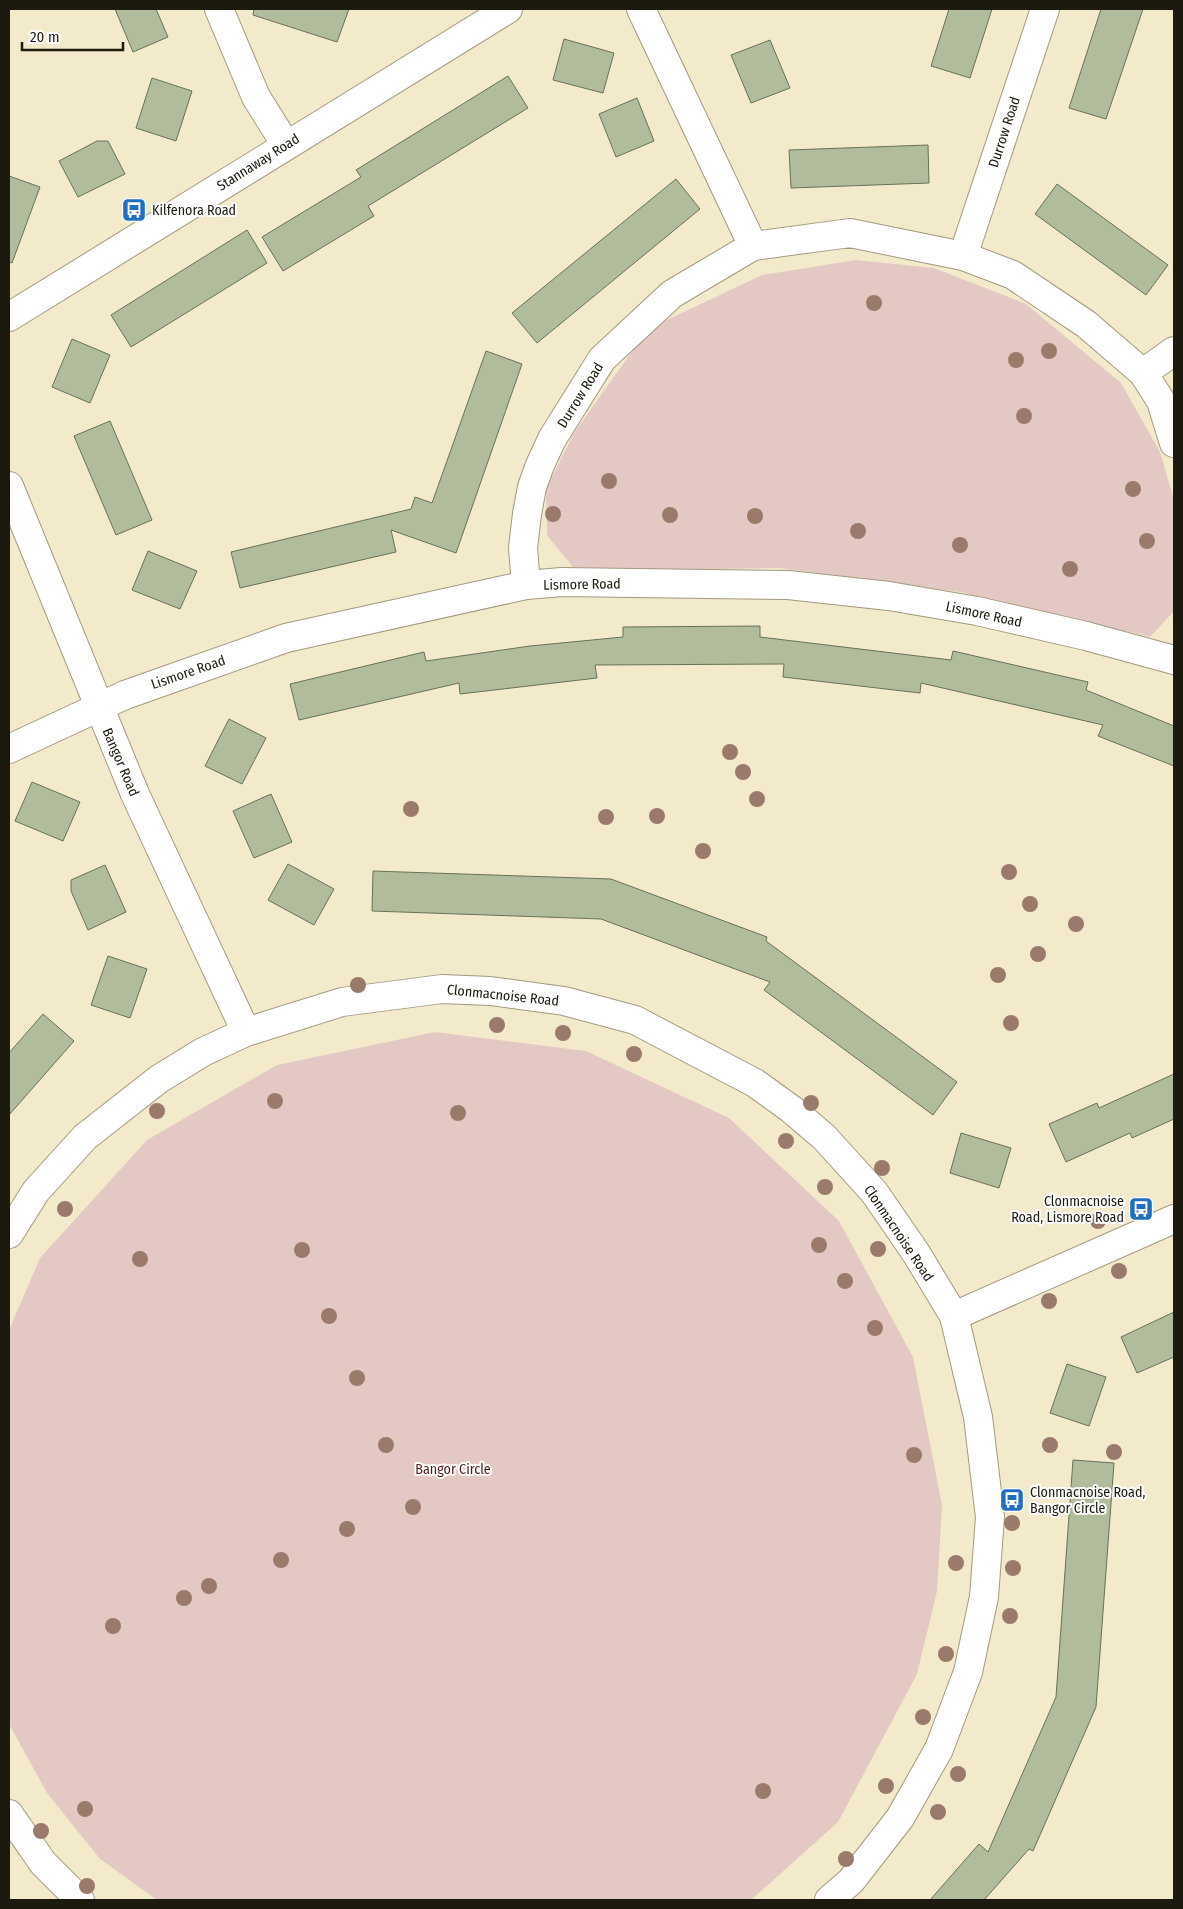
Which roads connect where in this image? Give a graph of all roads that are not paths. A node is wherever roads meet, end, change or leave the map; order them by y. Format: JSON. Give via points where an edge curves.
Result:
{"nodes":[{"id":1,"x":218,"y":9,"type":"edge"},
{"id":2,"x":508,"y":9,"type":"edge"},
{"id":3,"x":641,"y":9,"type":"edge"},
{"id":4,"x":1044,"y":9,"type":"edge"},
{"id":5,"x":286,"y":145,"type":"junction"},
{"id":6,"x":753,"y":246,"type":"junction"},
{"id":7,"x":963,"y":256,"type":"junction"},
{"id":8,"x":9,"y":317,"type":"edge"},
{"id":9,"x":1174,"y":351,"type":"edge"},
{"id":10,"x":1143,"y":373,"type":"junction"},
{"id":11,"x":1174,"y":443,"type":"edge"},
{"id":12,"x":9,"y":486,"type":"edge"},
{"id":13,"x":526,"y":585,"type":"junction"},
{"id":14,"x":1174,"y":660,"type":"edge"},
{"id":15,"x":98,"y":706,"type":"junction"},
{"id":16,"x":9,"y":749,"type":"edge"},
{"id":17,"x":246,"y":1032,"type":"junction"},
{"id":18,"x":1174,"y":1218,"type":"edge"},
{"id":19,"x":9,"y":1234,"type":"edge"},
{"id":20,"x":954,"y":1316,"type":"junction"},
{"id":21,"x":9,"y":1814,"type":"edge"},
{"id":22,"x":80,"y":1900,"type":"edge"},
{"id":23,"x":829,"y":1900,"type":"edge"}],
"edges":[{"from":1,"to":5,"type":"street","via":[[256,97]]},
{"from":2,"to":5,"type":"street","name":"Stannaway Road"},
{"from":3,"to":6,"type":"street"},
{"from":4,"to":7,"type":"street","name":"Durrow Road"},
{"from":5,"to":8,"type":"street","name":"Stannaway Road"},
{"from":6,"to":7,"type":"street","name":"Durrow Road","via":[[850,232]]},
{"from":6,"to":13,"type":"street","name":"Durrow Road","via":[[672,294],[602,359],[552,439],[532,486],[523,548]]},
{"from":7,"to":10,"type":"street","name":"Durrow Road","via":[[1013,275],[1086,324]]},
{"from":9,"to":10,"type":"street"},
{"from":10,"to":11,"type":"street","name":"Durrow Road","via":[[1161,401]]},
{"from":12,"to":15,"type":"street","name":"Bangor Road"},
{"from":13,"to":14,"type":"street","name":"Lismore Road","via":[[562,582],[788,585],[889,596],[977,611]]},
{"from":13,"to":15,"type":"street","name":"Lismore Road","via":[[286,638]]},
{"from":15,"to":16,"type":"street","name":"Lismore Road"},
{"from":15,"to":17,"type":"street","name":"Bangor Road","via":[[135,794]]},
{"from":17,"to":19,"type":"street","name":"Clonmacnoise Road","via":[[159,1078],[85,1137],[36,1191]]},
{"from":17,"to":20,"type":"street","name":"Clonmacnoise Road","via":[[342,1002],[442,989],[490,991],[564,1001],[635,1020],[755,1082],[824,1137],[874,1192]]},
{"from":18,"to":20,"type":"street"},
{"from":20,"to":23,"type":"street","name":"Clonmacnoise Road","via":[[978,1417],[990,1518],[984,1597],[968,1672],[939,1749],[900,1818],[851,1881]]},
{"from":21,"to":22,"type":"street","via":[[43,1863]]}]}
